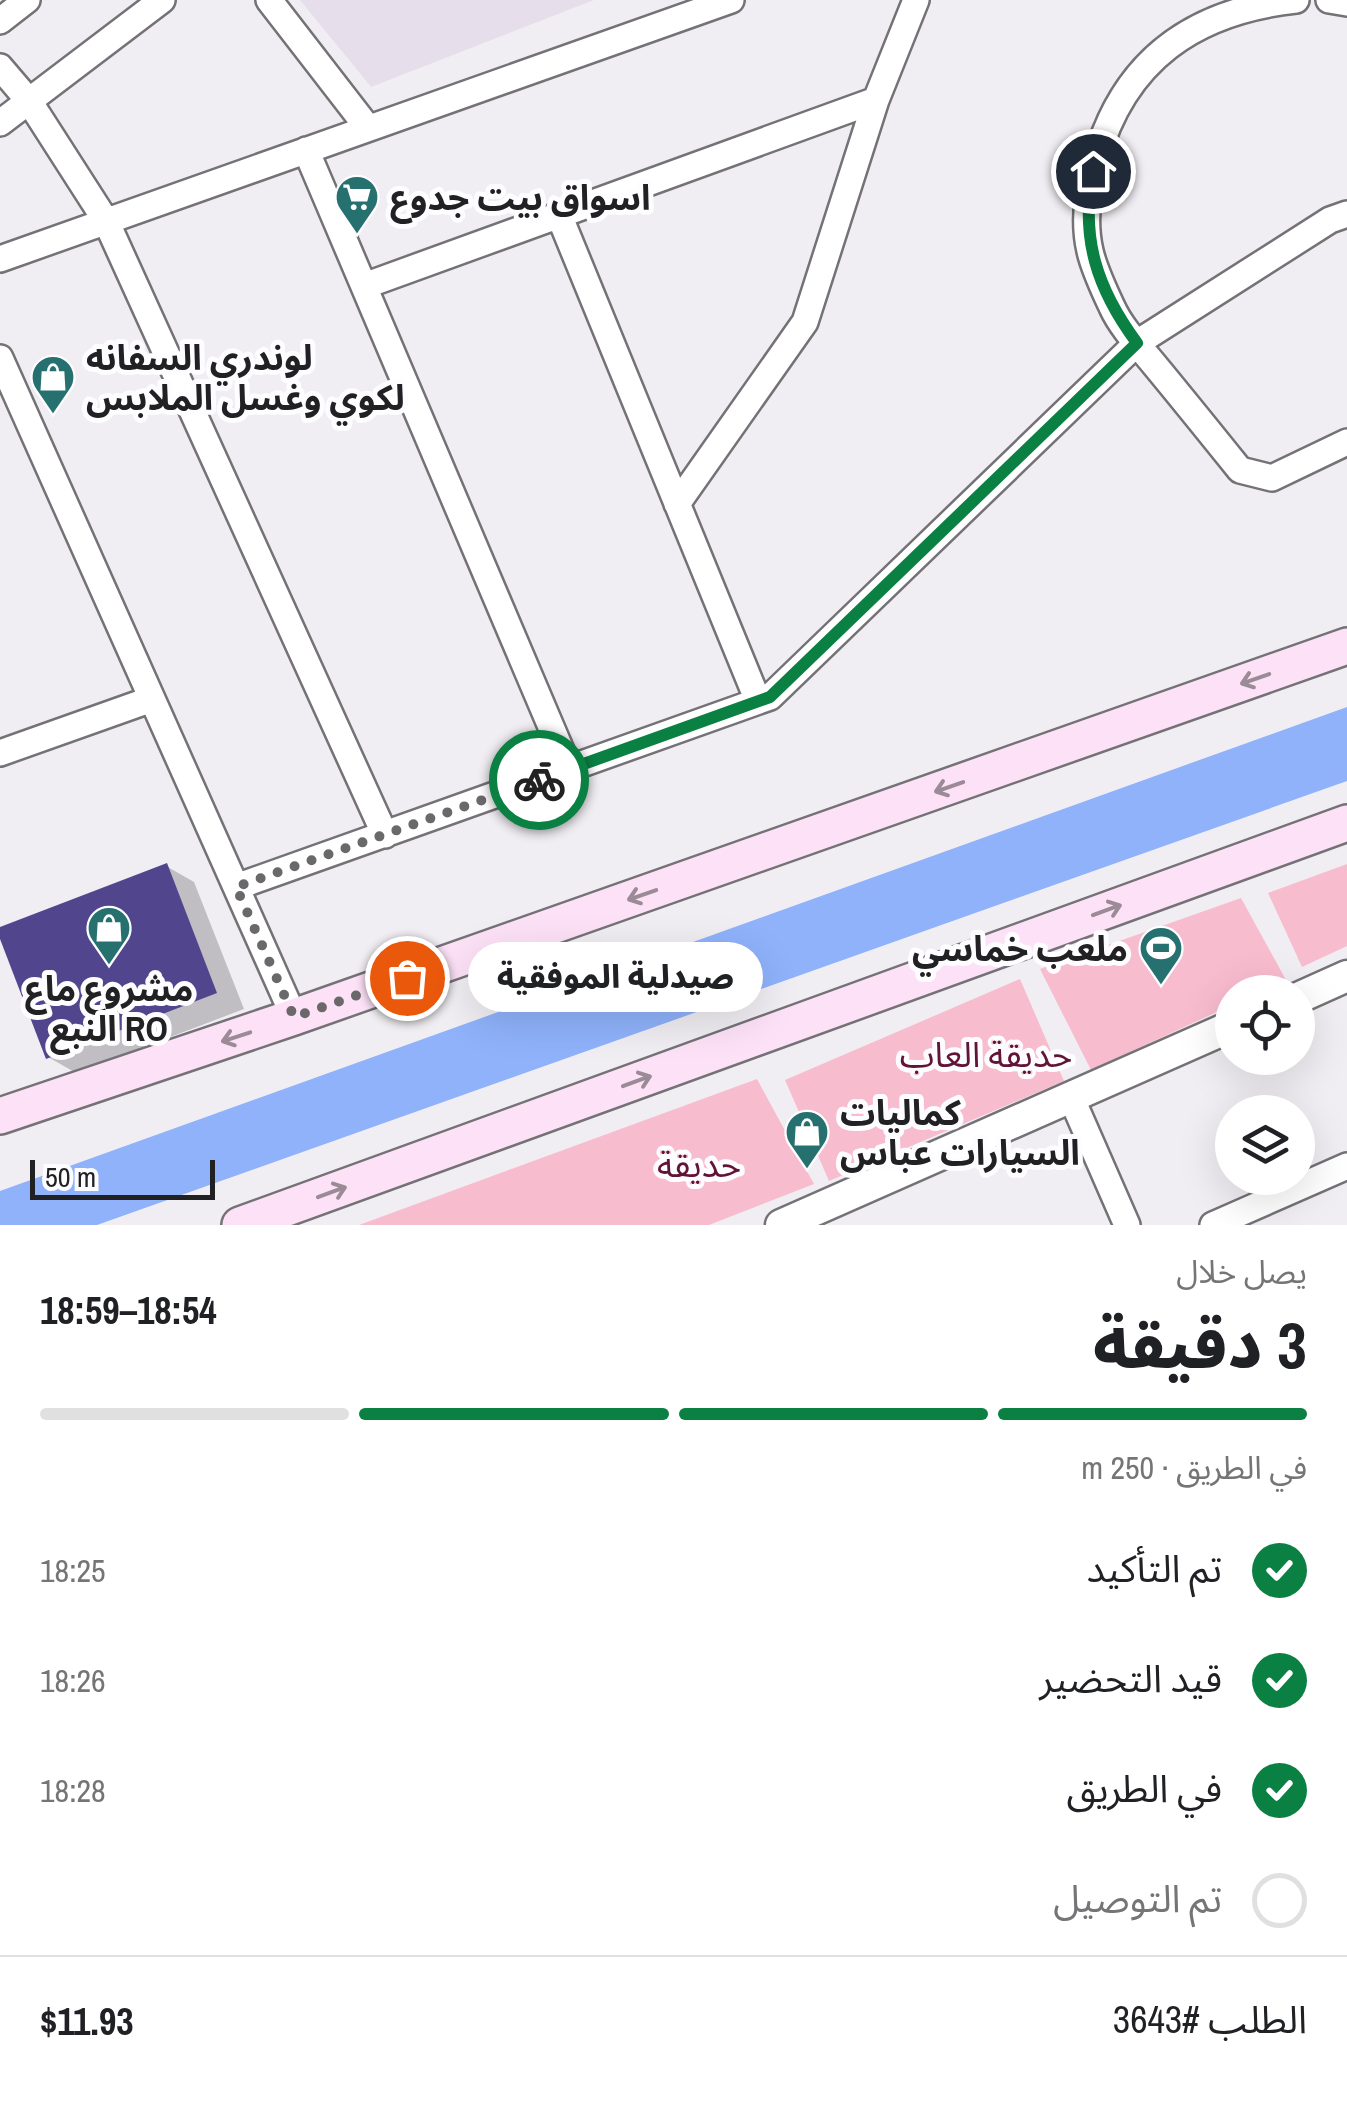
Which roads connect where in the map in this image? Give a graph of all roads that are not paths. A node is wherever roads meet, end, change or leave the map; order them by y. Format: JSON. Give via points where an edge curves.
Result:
{"nodes":[{"id":1,"x":27,"y":0,"type":"edge"},
{"id":2,"x":162,"y":0,"type":"edge"},
{"id":3,"x":269,"y":0,"type":"edge"},
{"id":4,"x":916,"y":0,"type":"edge"},
{"id":5,"x":1296,"y":0,"type":"edge"},
{"id":6,"x":1330,"y":0,"type":"edge"},
{"id":7,"x":717,"y":2,"type":"edge"},
{"id":8,"x":1347,"y":3,"type":"edge"},
{"id":9,"x":0,"y":20,"type":"edge"},
{"id":10,"x":0,"y":68,"type":"edge"},
{"id":11,"x":876,"y":100,"type":"junction"},
{"id":12,"x":29,"y":101,"type":"junction"},
{"id":13,"x":0,"y":123,"type":"edge"},
{"id":14,"x":368,"y":128,"type":"junction"},
{"id":15,"x":306,"y":150,"type":"junction"},
{"id":16,"x":1347,"y":214,"type":"edge"},
{"id":17,"x":559,"y":215,"type":"junction"},
{"id":18,"x":106,"y":221,"type":"junction"},
{"id":19,"x":0,"y":259,"type":"edge"},
{"id":20,"x":364,"y":286,"type":"junction"},
{"id":21,"x":1137,"y":343,"type":"junction"},
{"id":22,"x":0,"y":358,"type":"edge"},
{"id":23,"x":8,"y":402,"type":"edge"},
{"id":24,"x":1347,"y":442,"type":"edge"},
{"id":25,"x":678,"y":504,"type":"junction"},
{"id":26,"x":1347,"y":646,"type":"edge"},
{"id":27,"x":152,"y":698,"type":"junction"},
{"id":28,"x":758,"y":701,"type":"junction"},
{"id":29,"x":0,"y":754,"type":"edge"},
{"id":30,"x":568,"y":769,"type":"junction"},
{"id":31,"x":1347,"y":822,"type":"edge"},
{"id":32,"x":385,"y":835,"type":"junction"},
{"id":33,"x":236,"y":887,"type":"junction"},
{"id":34,"x":1347,"y":976,"type":"edge"},
{"id":35,"x":1315,"y":990,"type":"edge"},
{"id":36,"x":294,"y":1017,"type":"junction"},
{"id":37,"x":1215,"y":1034,"type":"edge"},
{"id":38,"x":1071,"y":1098,"type":"junction"},
{"id":39,"x":0,"y":1116,"type":"edge"},
{"id":40,"x":1347,"y":1166,"type":"edge"},
{"id":41,"x":240,"y":1225,"type":"edge"},
{"id":42,"x":781,"y":1225,"type":"edge"},
{"id":43,"x":1126,"y":1225,"type":"edge"},
{"id":44,"x":1212,"y":1225,"type":"edge"}],
"edges":[{"from":1,"to":9,"type":"street"},
{"from":2,"to":12,"type":"street"},
{"from":3,"to":14,"type":"street"},
{"from":4,"to":11,"type":"street"},
{"from":5,"to":21,"type":"street","via":[[1237,11],[1184,34],[1139,73],[1103,134],[1088,198],[1090,251],[1114,312]]},
{"from":6,"to":8,"type":"street"},
{"from":7,"to":14,"type":"street"},
{"from":10,"to":12,"type":"street"},
{"from":11,"to":17,"type":"street"},
{"from":11,"to":25,"type":"street","via":[[805,322]]},
{"from":12,"to":13,"type":"street"},
{"from":12,"to":18,"type":"street"},
{"from":14,"to":15,"type":"street"},
{"from":15,"to":18,"type":"street"},
{"from":15,"to":20,"type":"street"},
{"from":16,"to":21,"type":"street"},
{"from":17,"to":20,"type":"street"},
{"from":17,"to":25,"type":"street"},
{"from":18,"to":19,"type":"street"},
{"from":18,"to":32,"type":"street"},
{"from":20,"to":30,"type":"street"},
{"from":21,"to":24,"type":"street","via":[[1240,470],[1272,478]]},
{"from":21,"to":28,"type":"street","via":[[770,697]]},
{"from":22,"to":23,"type":"street"},
{"from":23,"to":27,"type":"street"},
{"from":25,"to":28,"type":"street"},
{"from":26,"to":36,"type":"main road","one_way":true},
{"from":27,"to":29,"type":"street"},
{"from":27,"to":33,"type":"street"},
{"from":28,"to":30,"type":"street"},
{"from":30,"to":32,"type":"street"},
{"from":41,"to":31,"type":"main road","one_way":true},
{"from":32,"to":33,"type":"street"},
{"from":33,"to":36,"type":"street"},
{"from":34,"to":35,"type":"street"},
{"from":36,"to":39,"type":"main road","one_way":true},
{"from":37,"to":38,"type":"street"},
{"from":38,"to":42,"type":"street"},
{"from":38,"to":43,"type":"street"},
{"from":40,"to":44,"type":"street"}]}
